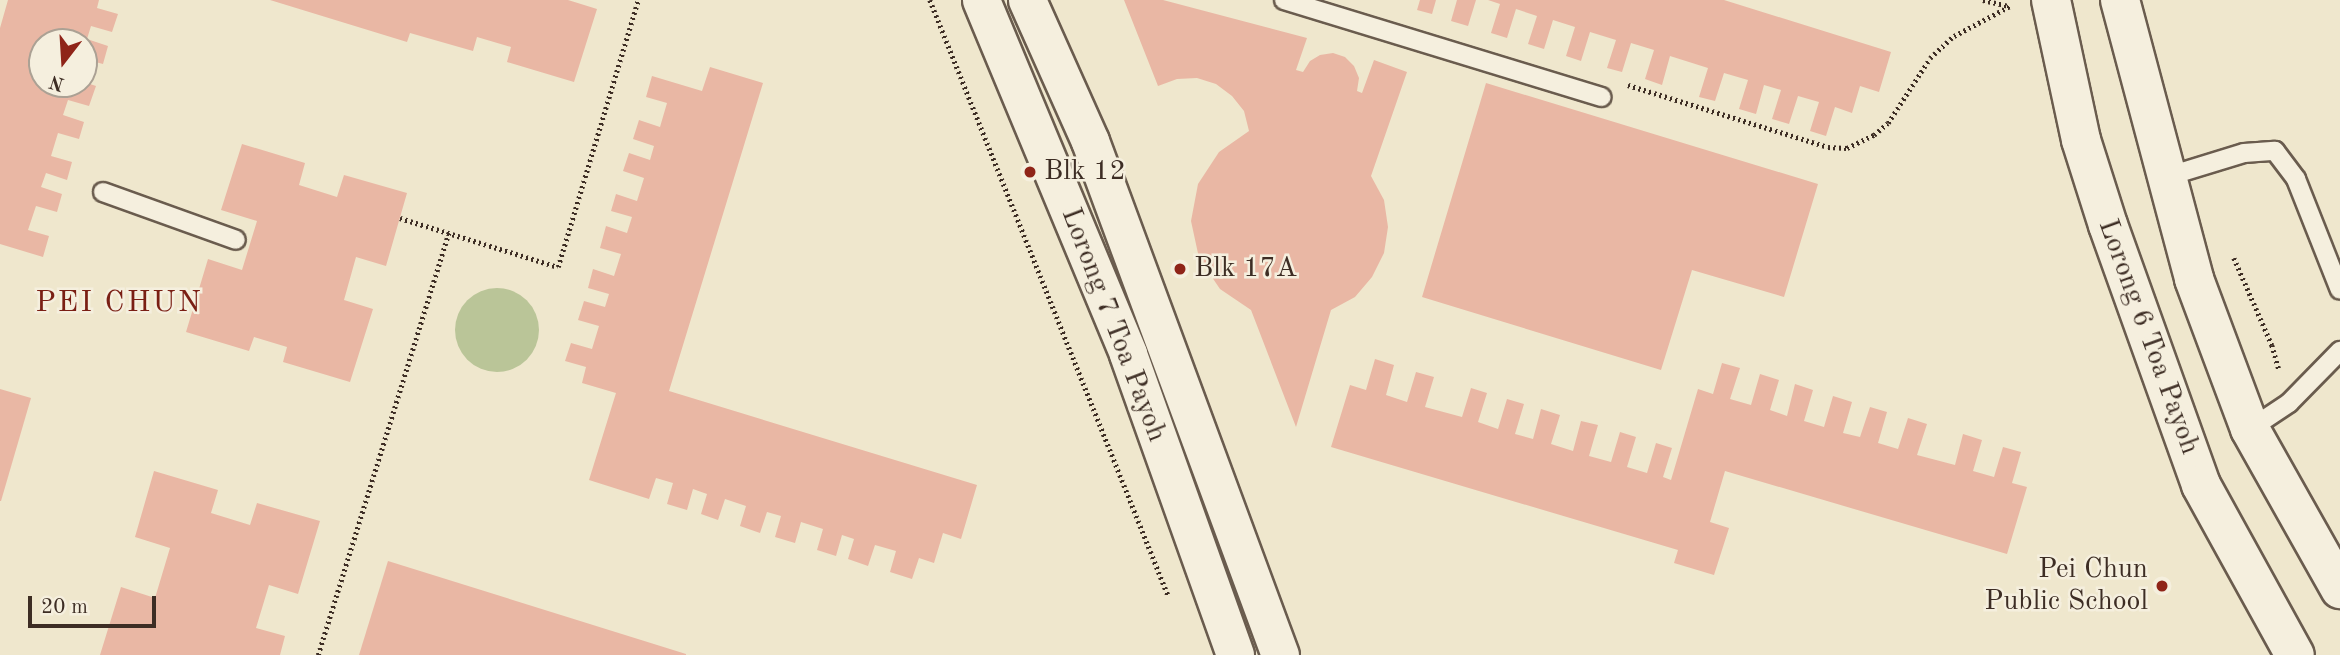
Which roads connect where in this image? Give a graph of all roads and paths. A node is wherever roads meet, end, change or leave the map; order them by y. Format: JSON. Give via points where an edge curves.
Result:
{"nodes":[{"id":1,"x":638,"y":0,"type":"edge"},
{"id":2,"x":930,"y":0,"type":"edge"},
{"id":3,"x":981,"y":0,"type":"edge"},
{"id":4,"x":1027,"y":0,"type":"edge"},
{"id":5,"x":1284,"y":0,"type":"edge"},
{"id":6,"x":1983,"y":0,"type":"edge"},
{"id":7,"x":2120,"y":0,"type":"edge"},
{"id":8,"x":2034,"y":2,"type":"edge"},
{"id":9,"x":2008,"y":6,"type":"junction"},
{"id":10,"x":1618,"y":82,"type":"dead end"},
{"id":11,"x":1601,"y":97,"type":"dead end"},
{"id":12,"x":2169,"y":176,"type":"junction"},
{"id":13,"x":103,"y":192,"type":"dead end"},
{"id":14,"x":400,"y":218,"type":"dead end"},
{"id":15,"x":449,"y":233,"type":"junction"},
{"id":16,"x":236,"y":240,"type":"dead end"},
{"id":17,"x":2340,"y":290,"type":"edge"},
{"id":18,"x":2340,"y":351,"type":"edge"},
{"id":19,"x":2250,"y":429,"type":"junction"},
{"id":20,"x":2340,"y":589,"type":"edge"},
{"id":21,"x":1171,"y":606,"type":"dead end"},
{"id":22,"x":318,"y":655,"type":"edge"},
{"id":23,"x":1235,"y":655,"type":"edge"},
{"id":24,"x":1280,"y":655,"type":"edge"},
{"id":25,"x":2295,"y":655,"type":"edge"}],
"edges":[{"from":1,"to":15,"type":"path","via":[[558,267]]},
{"from":2,"to":21,"type":"path"},
{"from":3,"to":23,"type":"street","name":"Lorong 7 Toa Payoh","via":[[1128,354]]},
{"from":4,"to":24,"type":"street","name":"Lorong 7 Toa Payoh","via":[[1090,141]]},
{"from":5,"to":11,"type":"lane"},
{"from":6,"to":9,"type":"path"},
{"from":7,"to":12,"type":"main road"},
{"from":8,"to":9,"type":"path"},
{"from":8,"to":25,"type":"main road","name":"Lorong 6 Toa Payoh","via":[[2201,485]]},
{"from":9,"to":10,"type":"path","via":[[1954,36],[1930,58],[1888,124],[1847,148],[1828,147]]},
{"from":12,"to":17,"type":"lane","via":[[2244,153],[2275,151],[2296,179]]},
{"from":12,"to":19,"type":"main road","via":[[2194,279]]},
{"from":13,"to":16,"type":"lane"},
{"from":14,"to":15,"type":"path"},
{"from":15,"to":22,"type":"path"},
{"from":18,"to":19,"type":"lane","via":[[2289,403]]},
{"from":19,"to":20,"type":"main road"}]}
